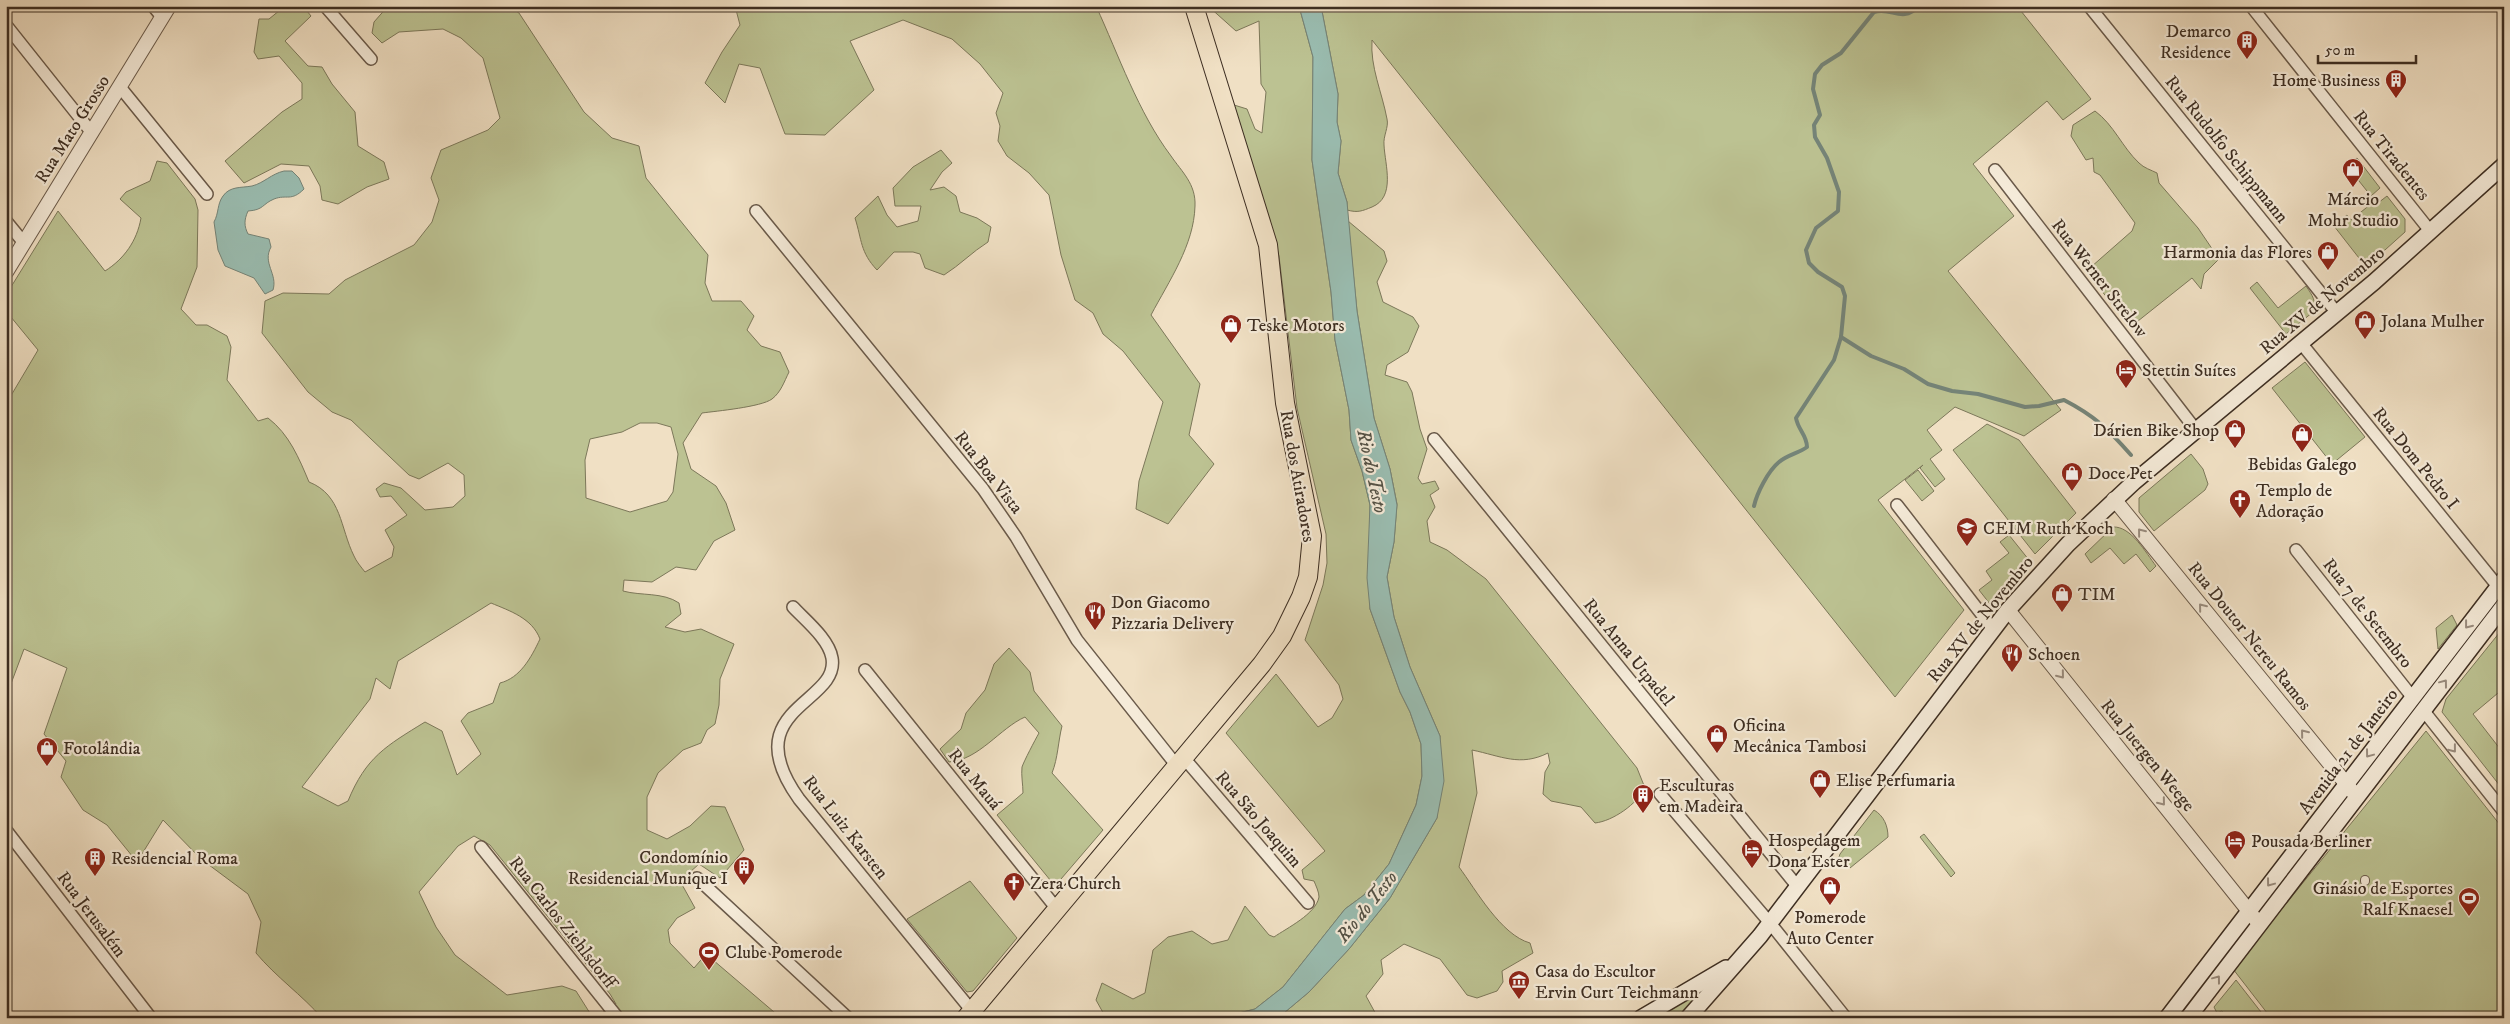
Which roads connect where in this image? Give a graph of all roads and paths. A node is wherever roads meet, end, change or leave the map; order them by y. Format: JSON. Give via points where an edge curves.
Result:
{"nodes":[{"id":1,"x":326,"y":6,"type":"edge"},
{"id":2,"x":1194,"y":6,"type":"edge"},
{"id":3,"x":2089,"y":6,"type":"edge"},
{"id":4,"x":2251,"y":6,"type":"edge"},
{"id":5,"x":161,"y":10,"type":"edge"},
{"id":6,"x":6,"y":25,"type":"edge"},
{"id":7,"x":371,"y":59,"type":"dead end"},
{"id":8,"x":120,"y":87,"type":"junction"},
{"id":9,"x":92,"y":133,"type":"junction"},
{"id":10,"x":2504,"y":165,"type":"edge"},
{"id":11,"x":1995,"y":170,"type":"dead end"},
{"id":12,"x":208,"y":194,"type":"dead end"},
{"id":13,"x":756,"y":211,"type":"dead end"},
{"id":14,"x":6,"y":221,"type":"edge"},
{"id":15,"x":2431,"y":232,"type":"junction"},
{"id":16,"x":24,"y":243,"type":"junction"},
{"id":17,"x":6,"y":272,"type":"edge"},
{"id":18,"x":2337,"y":313,"type":"junction"},
{"id":19,"x":2301,"y":343,"type":"junction"},
{"id":20,"x":2196,"y":430,"type":"junction"},
{"id":21,"x":1434,"y":439,"type":"dead end"},
{"id":22,"x":2114,"y":499,"type":"junction"},
{"id":23,"x":1897,"y":506,"type":"dead end"},
{"id":24,"x":2296,"y":550,"type":"dead end"},
{"id":25,"x":2502,"y":587,"type":"edge"},
{"id":26,"x":2504,"y":605,"type":"edge"},
{"id":27,"x":793,"y":606,"type":"dead end"},
{"id":28,"x":2008,"y":610,"type":"junction"},
{"id":29,"x":1994,"y":629,"type":"junction"},
{"id":30,"x":865,"y":670,"type":"dead end"},
{"id":31,"x":2413,"y":698,"type":"junction"},
{"id":32,"x":2423,"y":710,"type":"junction"},
{"id":33,"x":1180,"y":762,"type":"junction"},
{"id":34,"x":2346,"y":784,"type":"junction"},
{"id":35,"x":1660,"y":794,"type":"dead end"},
{"id":36,"x":2356,"y":797,"type":"junction"},
{"id":37,"x":2504,"y":812,"type":"edge"},
{"id":38,"x":6,"y":830,"type":"edge"},
{"id":39,"x":482,"y":847,"type":"dead end"},
{"id":40,"x":697,"y":878,"type":"dead end"},
{"id":41,"x":1797,"y":886,"type":"junction"},
{"id":42,"x":1308,"y":903,"type":"dead end"},
{"id":43,"x":1056,"y":909,"type":"junction"},
{"id":44,"x":2249,"y":911,"type":"junction"},
{"id":45,"x":1770,"y":923,"type":"junction"},
{"id":46,"x":2259,"y":924,"type":"junction"},
{"id":47,"x":1736,"y":962,"type":"junction"},
{"id":48,"x":969,"y":1014,"type":"edge"},
{"id":49,"x":1645,"y":1017,"type":"edge"},
{"id":50,"x":151,"y":1018,"type":"edge"},
{"id":51,"x":618,"y":1018,"type":"edge"},
{"id":52,"x":848,"y":1018,"type":"edge"},
{"id":53,"x":1688,"y":1018,"type":"edge"},
{"id":54,"x":1846,"y":1018,"type":"edge"},
{"id":55,"x":2167,"y":1018,"type":"edge"},
{"id":56,"x":2188,"y":1018,"type":"edge"}],
"edges":[{"from":1,"to":7,"type":"street"},
{"from":2,"to":33,"type":"main road","name":"Rua dos Atiradores","via":[[1268,245],[1285,404],[1309,515],[1312,546],[1306,584],[1282,636]]},
{"from":3,"to":18,"type":"street","name":"Rua Rudolfo Schippmann"},
{"from":4,"to":15,"type":"street","name":"Rua Tiradentes"},
{"from":5,"to":8,"type":"street","name":"Rua Mato Grosso"},
{"from":6,"to":9,"type":"street"},
{"from":8,"to":9,"type":"street","name":"Rua Mato Grosso"},
{"from":8,"to":12,"type":"street"},
{"from":9,"to":16,"type":"street","name":"Rua Mato Grosso"},
{"from":10,"to":15,"type":"main road","name":"Rua XV de Novembro"},
{"from":11,"to":20,"type":"street","name":"Rua Werner Strelow"},
{"from":13,"to":33,"type":"street","name":"Rua Boa Vista","via":[[983,489],[1016,537],[1077,640]]},
{"from":14,"to":16,"type":"street"},
{"from":15,"to":18,"type":"main road","name":"Rua XV de Novembro"},
{"from":16,"to":17,"type":"street","name":"Rua Mato Grosso"},
{"from":18,"to":19,"type":"main road","name":"Rua XV de Novembro"},
{"from":19,"to":20,"type":"main road","name":"Rua XV de Novembro"},
{"from":19,"to":25,"type":"street","name":"Rua Dom Pedro I"},
{"from":20,"to":22,"type":"main road","name":"Rua XV de Novembro"},
{"from":21,"to":41,"type":"street","name":"Rua Anna Utpadel"},
{"from":22,"to":28,"type":"main road","name":"Rua XV de Novembro"},
{"from":34,"to":22,"type":"street","name":"Rua Doutor Nereu Ramos","one_way":true},
{"from":23,"to":29,"type":"street"},
{"from":24,"to":31,"type":"street","name":"Rua 7 de Setembro"},
{"from":25,"to":31,"type":"main road","name":"Avenida 21 de Janeiro","one_way":true},
{"from":32,"to":26,"type":"main road","name":"Avenida 21 de Janeiro","one_way":true},
{"from":27,"to":48,"type":"street","name":"Rua Luiz Karsten","via":[[827,647],[832,657],[832,668],[824,683],[793,712],[780,735],[778,747],[783,774],[799,799]]},
{"from":28,"to":29,"type":"main road","name":"Rua XV de Novembro"},
{"from":28,"to":44,"type":"street","name":"Rua Juergen Weege","one_way":true},
{"from":29,"to":41,"type":"main road","name":"Rua XV de Novembro"},
{"from":30,"to":43,"type":"street","name":"Rua Mauá"},
{"from":31,"to":32,"type":"main road"},
{"from":31,"to":34,"type":"main road","name":"Avenida 21 de Janeiro","one_way":true},
{"from":32,"to":36,"type":"main road","name":"Avenida 21 de Janeiro"},
{"from":32,"to":37,"type":"street","one_way":true},
{"from":33,"to":42,"type":"street","name":"Rua São Joaquim"},
{"from":33,"to":43,"type":"main road","name":"Rua dos Atiradores"},
{"from":34,"to":36,"type":"street","name":"Rua Doutor Nereu Ramos"},
{"from":34,"to":44,"type":"main road","name":"Avenida 21 de Janeiro","one_way":true},
{"from":35,"to":45,"type":"street"},
{"from":36,"to":46,"type":"main road","name":"Avenida 21 de Janeiro"},
{"from":38,"to":50,"type":"street","name":"Rua Jerusalém"},
{"from":39,"to":51,"type":"street","name":"Rua Carlos Ziehlsdorff"},
{"from":40,"to":52,"type":"street"},
{"from":41,"to":45,"type":"main road","name":"Rua XV de Novembro"},
{"from":43,"to":48,"type":"main road","name":"Rua dos Atiradores"},
{"from":44,"to":46,"type":"street","name":"Rua Juergen Weege"},
{"from":44,"to":55,"type":"main road","name":"Avenida 21 de Janeiro"},
{"from":45,"to":47,"type":"main road","name":"Rua XV de Novembro"},
{"from":45,"to":54,"type":"street"},
{"from":56,"to":46,"type":"main road","name":"Avenida 21 de Janeiro","one_way":true},
{"from":47,"to":49,"type":"main road","name":"Rua XV de Novembro"},
{"from":47,"to":53,"type":"main road","name":"Rua XV de Novembro"}]}
